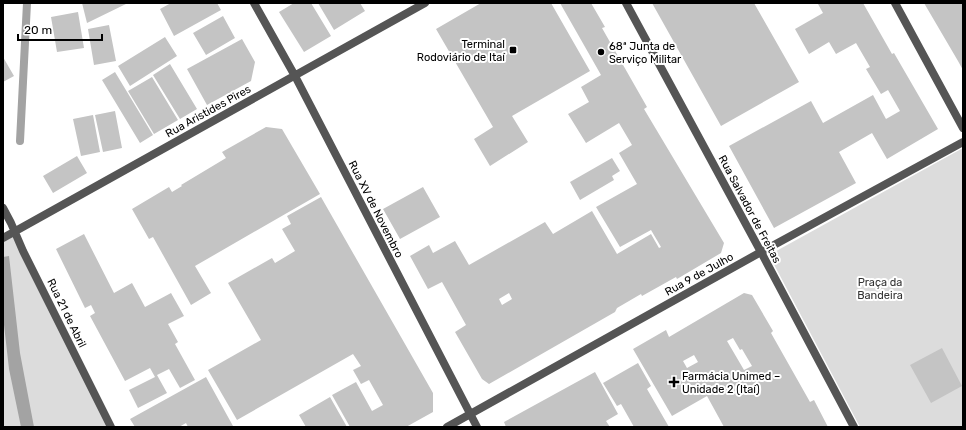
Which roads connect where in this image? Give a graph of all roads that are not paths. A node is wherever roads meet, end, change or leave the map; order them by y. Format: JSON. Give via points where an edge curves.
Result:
{"nodes":[{"id":1,"x":254,"y":3,"type":"edge"},
{"id":2,"x":424,"y":3,"type":"edge"},
{"id":3,"x":626,"y":3,"type":"edge"},
{"id":4,"x":895,"y":3,"type":"edge"},
{"id":5,"x":295,"y":76,"type":"junction"},
{"id":6,"x":963,"y":128,"type":"edge"},
{"id":7,"x":963,"y":142,"type":"edge"},
{"id":8,"x":3,"y":208,"type":"edge"},
{"id":9,"x":9,"y":235,"type":"edge"},
{"id":10,"x":761,"y":252,"type":"junction"},
{"id":11,"x":470,"y":414,"type":"junction"},
{"id":12,"x":111,"y":427,"type":"edge"},
{"id":13,"x":447,"y":427,"type":"edge"},
{"id":14,"x":477,"y":427,"type":"edge"},
{"id":15,"x":854,"y":427,"type":"edge"}],
"edges":[{"from":1,"to":5,"type":"street","name":"Rua XV de Novembro"},
{"from":2,"to":5,"type":"street","name":"Rua Aristides Pires"},
{"from":3,"to":10,"type":"street","name":"Rua Salvador de Freitas"},
{"from":4,"to":6,"type":"street"},
{"from":5,"to":9,"type":"street","name":"Rua Aristides Pires"},
{"from":5,"to":11,"type":"street","name":"Rua XV de Novembro"},
{"from":7,"to":10,"type":"street","name":"Rua 9 de Julho"},
{"from":8,"to":9,"type":"street","name":"Rua 21 de Abril"},
{"from":9,"to":12,"type":"street","name":"Rua 21 de Abril","via":[[23,251]]},
{"from":10,"to":11,"type":"street","name":"Rua 9 de Julho"},
{"from":10,"to":15,"type":"street","name":"Rua Salvador de Freitas"},
{"from":11,"to":13,"type":"street","name":"Rua 9 de Julho"},
{"from":11,"to":14,"type":"street","name":"Rua XV de Novembro"}]}
